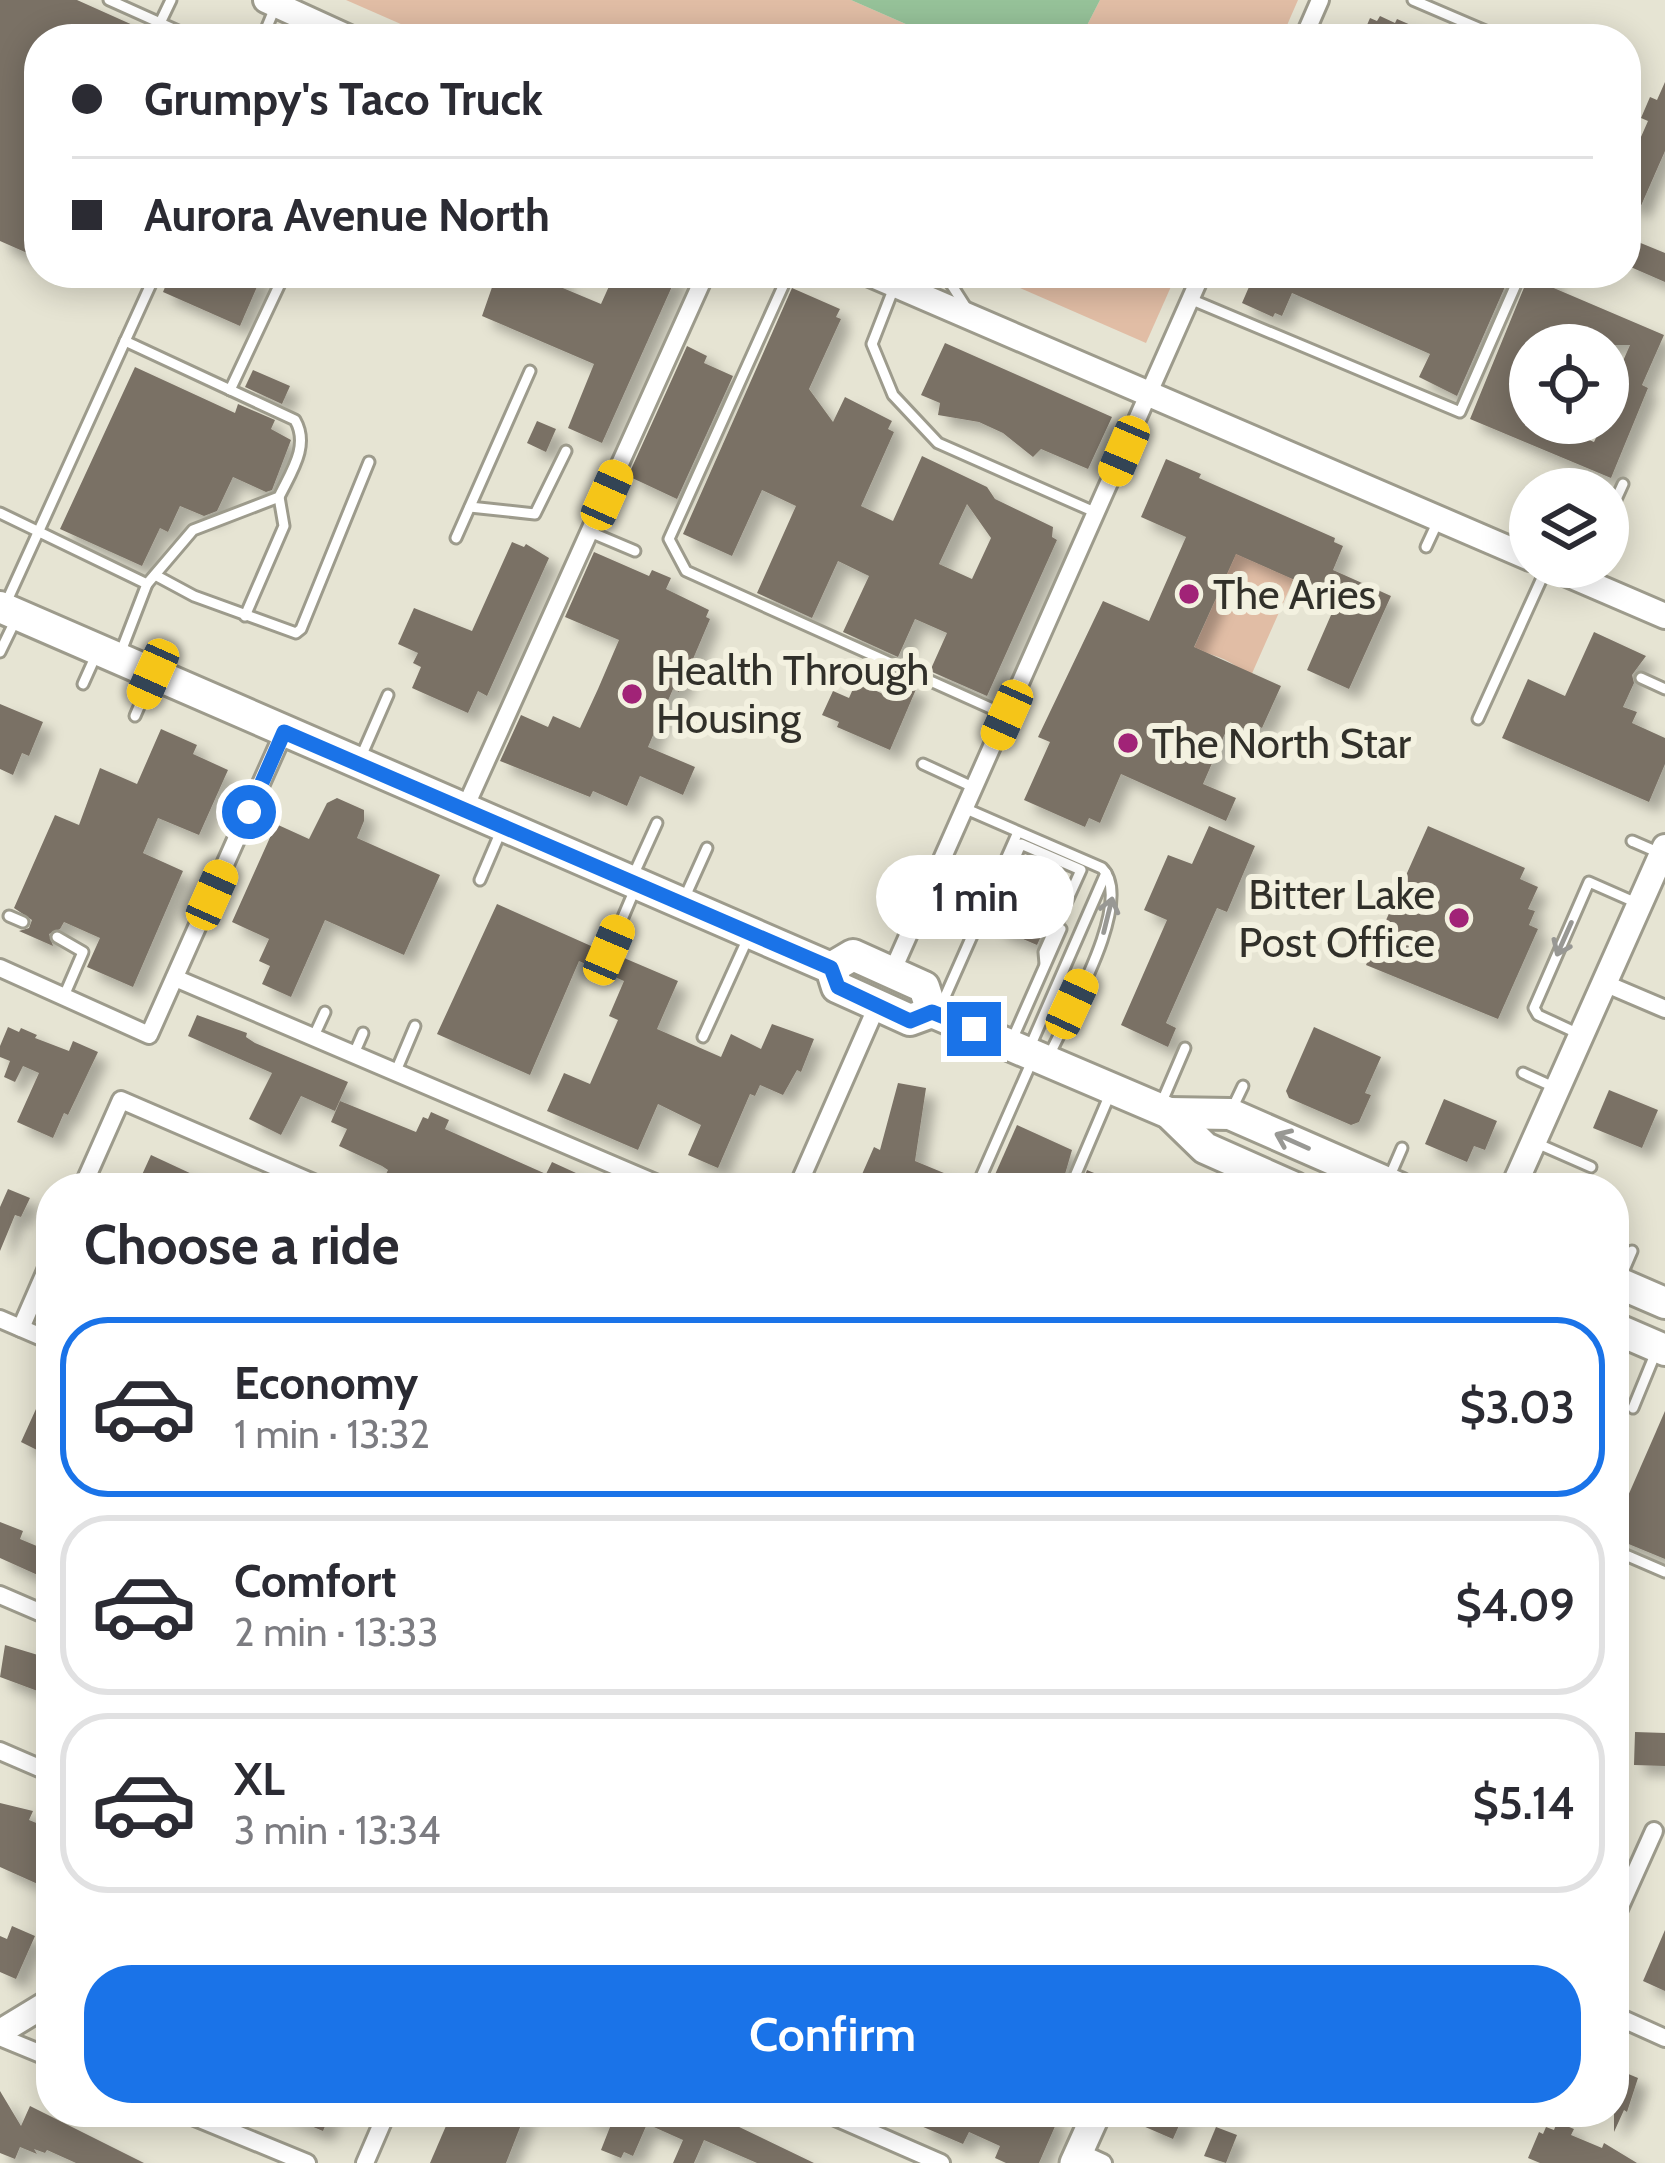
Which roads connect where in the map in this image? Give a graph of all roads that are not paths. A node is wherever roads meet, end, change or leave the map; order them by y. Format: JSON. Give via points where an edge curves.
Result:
{"nodes":[{"id":1,"x":109,"y":0,"type":"edge"},
{"id":2,"x":171,"y":0,"type":"edge"},
{"id":3,"x":1413,"y":0,"type":"edge"},
{"id":4,"x":271,"y":2,"type":"edge"},
{"id":5,"x":160,"y":23,"type":"joint"},
{"id":6,"x":319,"y":24,"type":"edge"},
{"id":7,"x":1469,"y":24,"type":"edge"},
{"id":8,"x":149,"y":288,"type":"edge"},
{"id":9,"x":278,"y":288,"type":"edge"},
{"id":10,"x":699,"y":288,"type":"edge"},
{"id":11,"x":782,"y":288,"type":"edge"},
{"id":12,"x":894,"y":288,"type":"edge"},
{"id":13,"x":902,"y":288,"type":"edge"},
{"id":14,"x":954,"y":288,"type":"edge"},
{"id":15,"x":1195,"y":288,"type":"edge"},
{"id":16,"x":1514,"y":288,"type":"edge"},
{"id":17,"x":1190,"y":299,"type":"junction"},
{"id":18,"x":974,"y":319,"type":"junction"},
{"id":19,"x":125,"y":341,"type":"junction"},
{"id":20,"x":530,"y":371,"type":"dead end"},
{"id":21,"x":230,"y":390,"type":"junction"},
{"id":22,"x":1149,"y":395,"type":"junction"},
{"id":23,"x":566,"y":451,"type":"dead end"},
{"id":24,"x":369,"y":462,"type":"dead end"},
{"id":25,"x":280,"y":497,"type":"junction"},
{"id":26,"x":470,"y":507,"type":"junction"},
{"id":27,"x":0,"y":513,"type":"edge"},
{"id":28,"x":1097,"y":513,"type":"junction"},
{"id":29,"x":1439,"y":519,"type":"junction"},
{"id":30,"x":39,"y":531,"type":"junction"},
{"id":31,"x":590,"y":532,"type":"junction"},
{"id":32,"x":456,"y":538,"type":"dead end"},
{"id":33,"x":1426,"y":547,"type":"dead end"},
{"id":34,"x":1509,"y":549,"type":"edge"},
{"id":35,"x":635,"y":551,"type":"dead end"},
{"id":36,"x":151,"y":579,"type":"junction"},
{"id":37,"x":1539,"y":588,"type":"edge"},
{"id":38,"x":1612,"y":588,"type":"edge"},
{"id":39,"x":8,"y":610,"type":"edge"},
{"id":40,"x":245,"y":616,"type":"junction"},
{"id":41,"x":1665,"y":616,"type":"edge"},
{"id":42,"x":0,"y":652,"type":"edge"},
{"id":43,"x":108,"y":654,"type":"junction"},
{"id":44,"x":153,"y":674,"type":"junction"},
{"id":45,"x":1641,"y":678,"type":"dead end"},
{"id":46,"x":83,"y":684,"type":"dead end"},
{"id":47,"x":1665,"y":689,"type":"edge"},
{"id":48,"x":388,"y":695,"type":"dead end"},
{"id":49,"x":1007,"y":715,"type":"junction"},
{"id":50,"x":135,"y":716,"type":"dead end"},
{"id":51,"x":1478,"y":718,"type":"dead end"},
{"id":52,"x":284,"y":732,"type":"junction"},
{"id":53,"x":358,"y":764,"type":"junction"},
{"id":54,"x":923,"y":764,"type":"dead end"},
{"id":55,"x":974,"y":788,"type":"junction"},
{"id":56,"x":964,"y":808,"type":"junction"},
{"id":57,"x":464,"y":810,"type":"junction"},
{"id":58,"x":656,"y":823,"type":"dead end"},
{"id":59,"x":503,"y":826,"type":"junction"},
{"id":60,"x":1018,"y":832,"type":"junction"},
{"id":61,"x":1632,"y":842,"type":"dead end"},
{"id":62,"x":707,"y":848,"type":"dead end"},
{"id":63,"x":1663,"y":850,"type":"edge"},
{"id":64,"x":1090,"y":863,"type":"junction"},
{"id":65,"x":1106,"y":873,"type":"junction"},
{"id":66,"x":480,"y":880,"type":"dead end"},
{"id":67,"x":634,"y":883,"type":"junction"},
{"id":68,"x":682,"y":904,"type":"junction"},
{"id":69,"x":1640,"y":904,"type":"junction"},
{"id":70,"x":9,"y":916,"type":"dead end"},
{"id":71,"x":23,"y":922,"type":"dead end"},
{"id":72,"x":978,"y":924,"type":"junction"},
{"id":73,"x":750,"y":933,"type":"junction"},
{"id":74,"x":57,"y":937,"type":"dead end"},
{"id":75,"x":609,"y":950,"type":"dead end"},
{"id":76,"x":1045,"y":964,"type":"junction"},
{"id":77,"x":0,"y":968,"type":"edge"},
{"id":78,"x":831,"y":968,"type":"junction"},
{"id":79,"x":892,"y":972,"type":"junction"},
{"id":80,"x":175,"y":978,"type":"junction"},
{"id":81,"x":1604,"y":983,"type":"junction"},
{"id":82,"x":1052,"y":996,"type":"junction"},
{"id":83,"x":64,"y":997,"type":"junction"},
{"id":84,"x":1072,"y":1004,"type":"junction"},
{"id":85,"x":877,"y":1006,"type":"junction"},
{"id":86,"x":325,"y":1012,"type":"dead end"},
{"id":87,"x":935,"y":1013,"type":"junction"},
{"id":88,"x":1660,"y":1014,"type":"edge"},
{"id":89,"x":415,"y":1026,"type":"dead end"},
{"id":90,"x":362,"y":1034,"type":"dead end"},
{"id":91,"x":1581,"y":1035,"type":"junction"},
{"id":92,"x":703,"y":1037,"type":"dead end"},
{"id":93,"x":314,"y":1038,"type":"junction"},
{"id":94,"x":1185,"y":1048,"type":"dead end"},
{"id":95,"x":1029,"y":1054,"type":"junction"},
{"id":96,"x":353,"y":1056,"type":"junction"},
{"id":97,"x":1523,"y":1073,"type":"dead end"},
{"id":98,"x":394,"y":1074,"type":"junction"},
{"id":99,"x":1558,"y":1088,"type":"junction"},
{"id":100,"x":1112,"y":1089,"type":"junction"},
{"id":101,"x":1164,"y":1111,"type":"junction"},
{"id":102,"x":1534,"y":1142,"type":"junction"},
{"id":103,"x":1402,"y":1148,"type":"dead end"},
{"id":104,"x":1591,"y":1167,"type":"dead end"},
{"id":105,"x":89,"y":1173,"type":"edge"},
{"id":106,"x":290,"y":1173,"type":"edge"},
{"id":107,"x":631,"y":1173,"type":"edge"},
{"id":108,"x":804,"y":1173,"type":"edge"},
{"id":109,"x":982,"y":1173,"type":"edge"},
{"id":110,"x":1076,"y":1173,"type":"edge"},
{"id":111,"x":1261,"y":1173,"type":"edge"},
{"id":112,"x":1371,"y":1173,"type":"edge"},
{"id":113,"x":1396,"y":1173,"type":"edge"},
{"id":114,"x":1520,"y":1173,"type":"edge"},
{"id":115,"x":1632,"y":1251,"type":"dead end"},
{"id":116,"x":1629,"y":1257,"type":"edge"},
{"id":117,"x":1629,"y":1288,"type":"edge"},
{"id":118,"x":36,"y":1294,"type":"edge"},
{"id":119,"x":1665,"y":1303,"type":"edge"},
{"id":120,"x":0,"y":1319,"type":"edge"},
{"id":121,"x":21,"y":1328,"type":"junction"},
{"id":122,"x":36,"y":1334,"type":"edge"},
{"id":123,"x":1629,"y":1334,"type":"edge"},
{"id":124,"x":1661,"y":1348,"type":"edge"},
{"id":125,"x":1633,"y":1408,"type":"dead end"},
{"id":126,"x":1629,"y":1556,"type":"edge"},
{"id":127,"x":1665,"y":1572,"type":"edge"},
{"id":128,"x":0,"y":1595,"type":"edge"},
{"id":129,"x":36,"y":1611,"type":"edge"},
{"id":130,"x":0,"y":1751,"type":"edge"},
{"id":131,"x":36,"y":1767,"type":"edge"},
{"id":132,"x":1654,"y":1831,"type":"dead end"},
{"id":133,"x":1629,"y":1886,"type":"edge"},
{"id":134,"x":36,"y":2011,"type":"edge"},
{"id":135,"x":1629,"y":2022,"type":"edge"},
{"id":136,"x":0,"y":2034,"type":"edge"},
{"id":137,"x":1665,"y":2038,"type":"edge"},
{"id":138,"x":36,"y":2051,"type":"edge"},
{"id":139,"x":219,"y":2127,"type":"edge"},
{"id":140,"x":381,"y":2127,"type":"edge"},
{"id":141,"x":858,"y":2127,"type":"edge"},
{"id":142,"x":1093,"y":2127,"type":"edge"},
{"id":143,"x":1085,"y":2160,"type":"edge"},
{"id":144,"x":307,"y":2163,"type":"edge"},
{"id":145,"x":365,"y":2163,"type":"edge"},
{"id":146,"x":941,"y":2163,"type":"edge"}],
"edges":[{"from":1,"to":5,"type":"lane"},
{"from":2,"to":5,"type":"lane"},
{"from":3,"to":7,"type":"lane"},
{"from":4,"to":6,"type":"street"},
{"from":8,"to":19,"type":"lane"},
{"from":9,"to":21,"type":"lane"},
{"from":10,"to":31,"type":"street"},
{"from":11,"to":49,"type":"lane","via":[[669,539],[686,571]]},
{"from":12,"to":28,"type":"lane","via":[[872,344],[892,395],[938,443]]},
{"from":13,"to":18,"type":"street"},
{"from":14,"to":18,"type":"lane"},
{"from":15,"to":17,"type":"street"},
{"from":16,"to":17,"type":"lane","via":[[1460,412]]},
{"from":17,"to":22,"type":"street"},
{"from":18,"to":22,"type":"street"},
{"from":19,"to":21,"type":"lane"},
{"from":19,"to":30,"type":"lane"},
{"from":20,"to":26,"type":"lane"},
{"from":21,"to":25,"type":"lane","via":[[295,420],[303,433]]},
{"from":22,"to":28,"type":"street"},
{"from":22,"to":29,"type":"street"},
{"from":23,"to":26,"type":"lane","via":[[535,514]]},
{"from":24,"to":40,"type":"lane","via":[[302,629]]},
{"from":25,"to":36,"type":"lane","via":[[193,530]]},
{"from":25,"to":40,"type":"lane","via":[[284,526]]},
{"from":26,"to":32,"type":"lane"},
{"from":27,"to":30,"type":"lane"},
{"from":28,"to":49,"type":"street"},
{"from":29,"to":33,"type":"lane"},
{"from":29,"to":34,"type":"street"},
{"from":30,"to":36,"type":"lane"},
{"from":30,"to":39,"type":"lane"},
{"from":31,"to":35,"type":"lane"},
{"from":31,"to":57,"type":"street"},
{"from":36,"to":40,"type":"lane"},
{"from":36,"to":43,"type":"lane"},
{"from":37,"to":51,"type":"lane"},
{"from":38,"to":41,"type":"street"},
{"from":39,"to":42,"type":"lane"},
{"from":39,"to":43,"type":"highway"},
{"from":43,"to":44,"type":"highway"},
{"from":43,"to":46,"type":"lane"},
{"from":44,"to":50,"type":"lane"},
{"from":44,"to":52,"type":"highway"},
{"from":45,"to":47,"type":"lane"},
{"from":48,"to":53,"type":"lane"},
{"from":49,"to":55,"type":"street"},
{"from":52,"to":53,"type":"highway"},
{"from":52,"to":80,"type":"street"},
{"from":53,"to":57,"type":"highway"},
{"from":54,"to":55,"type":"lane"},
{"from":55,"to":56,"type":"street"},
{"from":56,"to":60,"type":"lane"},
{"from":56,"to":79,"type":"street"},
{"from":57,"to":59,"type":"highway"},
{"from":58,"to":67,"type":"lane"},
{"from":59,"to":66,"type":"lane"},
{"from":59,"to":67,"type":"highway"},
{"from":60,"to":64,"type":"lane"},
{"from":60,"to":72,"type":"lane"},
{"from":61,"to":63,"type":"lane"},
{"from":62,"to":68,"type":"lane"},
{"from":63,"to":69,"type":"street"},
{"from":64,"to":65,"type":"lane"},
{"from":64,"to":76,"type":"lane"},
{"from":65,"to":82,"type":"lane"},
{"from":84,"to":65,"type":"lane","one_way":true,"via":[[1112,914]]},
{"from":67,"to":68,"type":"highway"},
{"from":67,"to":75,"type":"lane"},
{"from":68,"to":73,"type":"highway"},
{"from":69,"to":81,"type":"street"},
{"from":69,"to":91,"type":"lane","one_way":true,"via":[[1589,882],[1534,1009]]},
{"from":70,"to":71,"type":"lane"},
{"from":72,"to":76,"type":"lane","via":[[987,923],[1021,844],[1081,870]]},
{"from":72,"to":87,"type":"lane"},
{"from":73,"to":78,"type":"highway"},
{"from":73,"to":92,"type":"lane"},
{"from":74,"to":83,"type":"lane","via":[[83,952]]},
{"from":76,"to":95,"type":"lane"},
{"from":77,"to":83,"type":"street"},
{"from":78,"to":79,"type":"highway","via":[[853,955]]},
{"from":78,"to":85,"type":"highway","via":[[838,987]]},
{"from":79,"to":87,"type":"highway","via":[[924,987]]},
{"from":80,"to":83,"type":"street","via":[[149,1035]]},
{"from":80,"to":93,"type":"street"},
{"from":81,"to":88,"type":"street"},
{"from":81,"to":91,"type":"street"},
{"from":82,"to":84,"type":"lane"},
{"from":82,"to":95,"type":"lane"},
{"from":84,"to":95,"type":"lane"},
{"from":85,"to":87,"type":"highway","via":[[910,1021]]},
{"from":85,"to":108,"type":"street"},
{"from":86,"to":93,"type":"lane"},
{"from":87,"to":95,"type":"highway"},
{"from":89,"to":98,"type":"lane"},
{"from":90,"to":96,"type":"lane"},
{"from":91,"to":99,"type":"street"},
{"from":93,"to":96,"type":"street"},
{"from":94,"to":101,"type":"lane"},
{"from":95,"to":100,"type":"highway"},
{"from":95,"to":109,"type":"lane"},
{"from":96,"to":98,"type":"street"},
{"from":97,"to":99,"type":"lane"},
{"from":98,"to":107,"type":"street"},
{"from":99,"to":102,"type":"street"},
{"from":100,"to":101,"type":"highway"},
{"from":100,"to":110,"type":"lane"},
{"from":101,"to":111,"type":"highway","via":[[1205,1148]]},
{"from":112,"to":101,"type":"highway","one_way":true,"via":[[1236,1100]]},
{"from":102,"to":104,"type":"lane"},
{"from":102,"to":114,"type":"street"},
{"from":103,"to":113,"type":"lane"},
{"from":105,"to":106,"type":"street","via":[[121,1100]]},
{"from":115,"to":116,"type":"lane"},
{"from":117,"to":119,"type":"highway"},
{"from":118,"to":121,"type":"street"},
{"from":120,"to":121,"type":"street"},
{"from":121,"to":122,"type":"street"},
{"from":123,"to":124,"type":"highway"},
{"from":124,"to":125,"type":"lane"},
{"from":126,"to":127,"type":"lane"},
{"from":128,"to":129,"type":"street"},
{"from":130,"to":131,"type":"street"},
{"from":132,"to":133,"type":"street"},
{"from":134,"to":136,"type":"street"},
{"from":135,"to":137,"type":"street"},
{"from":136,"to":138,"type":"street"},
{"from":139,"to":144,"type":"street"},
{"from":140,"to":145,"type":"street"},
{"from":141,"to":146,"type":"street"},
{"from":142,"to":143,"type":"main road"}]}
